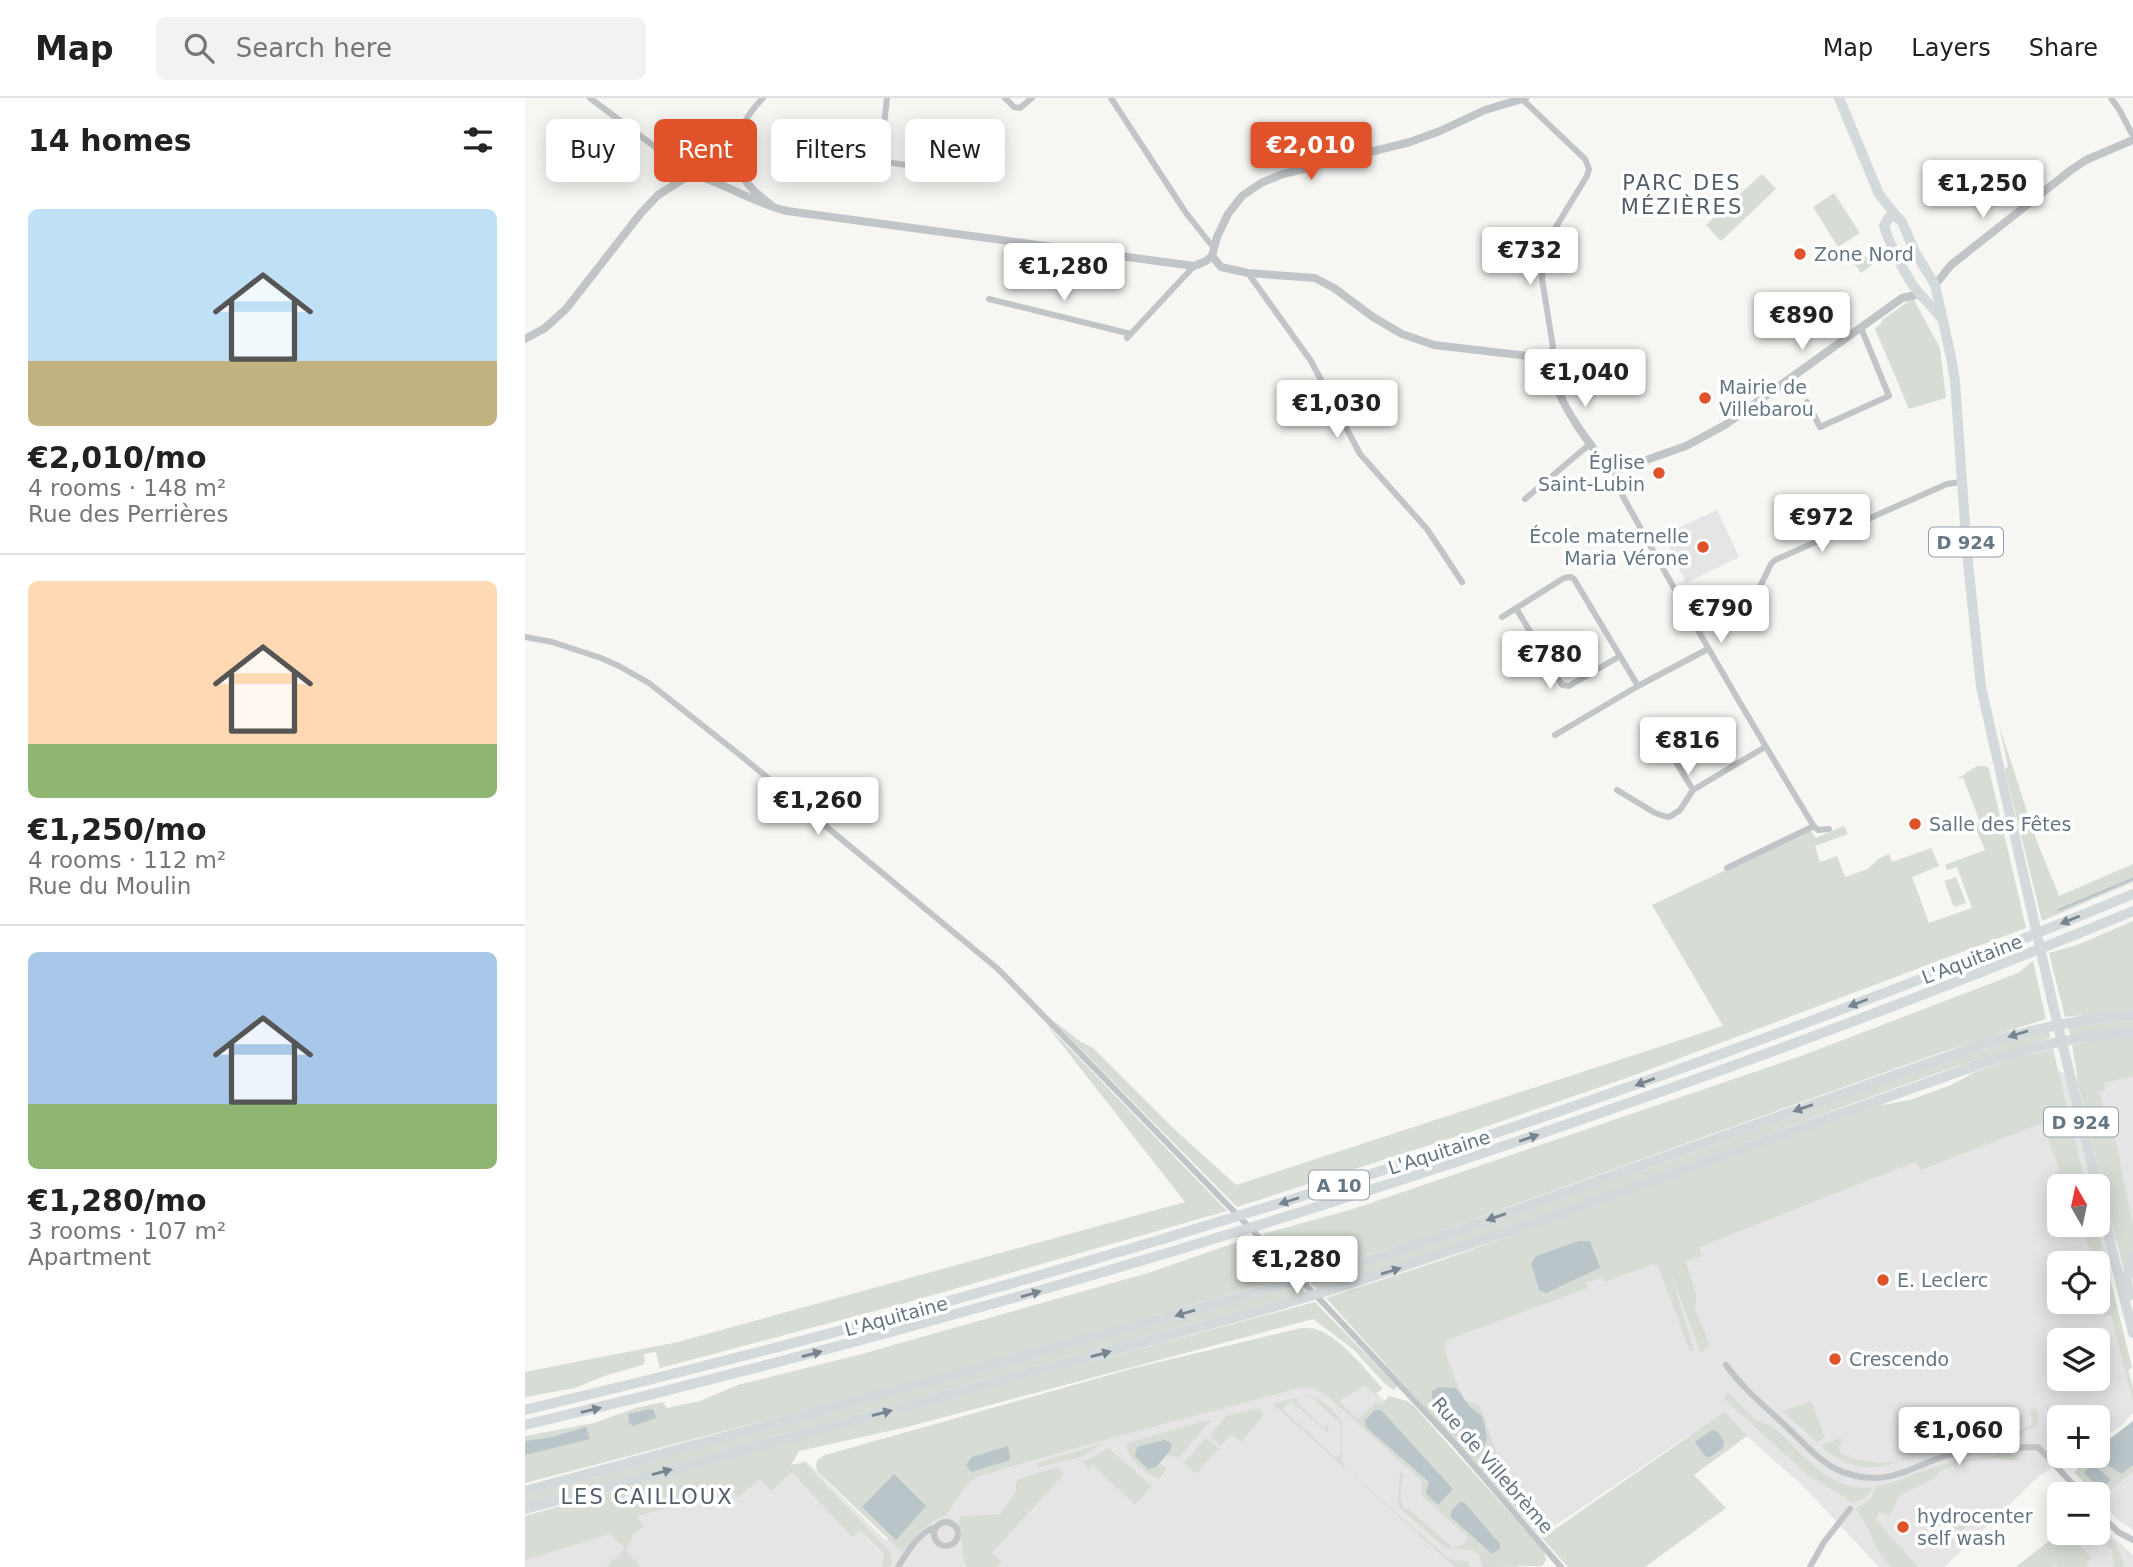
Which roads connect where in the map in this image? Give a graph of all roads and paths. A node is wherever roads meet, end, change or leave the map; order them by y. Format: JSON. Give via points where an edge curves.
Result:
{"nodes":[{"id":1,"x":590,"y":98,"type":"edge"},
{"id":2,"x":763,"y":98,"type":"edge"},
{"id":3,"x":887,"y":98,"type":"edge"},
{"id":4,"x":1005,"y":98,"type":"edge"},
{"id":5,"x":1032,"y":98,"type":"edge"},
{"id":6,"x":1111,"y":98,"type":"edge"},
{"id":7,"x":1839,"y":98,"type":"edge"},
{"id":8,"x":2111,"y":98,"type":"edge"},
{"id":9,"x":1523,"y":99,"type":"edge"},
{"id":10,"x":746,"y":119,"type":"edge"},
{"id":11,"x":885,"y":119,"type":"edge"},
{"id":12,"x":2133,"y":138,"type":"edge"},
{"id":13,"x":654,"y":146,"type":"edge"},
{"id":14,"x":676,"y":182,"type":"edge"},
{"id":15,"x":718,"y":182,"type":"edge"},
{"id":16,"x":740,"y":182,"type":"edge"},
{"id":17,"x":747,"y":182,"type":"edge"},
{"id":18,"x":731,"y":188,"type":"junction"},
{"id":19,"x":1879,"y":194,"type":"junction"},
{"id":20,"x":776,"y":209,"type":"junction"},
{"id":21,"x":1897,"y":217,"type":"junction"},
{"id":22,"x":1884,"y":223,"type":"junction"},
{"id":23,"x":1212,"y":251,"type":"junction"},
{"id":24,"x":1951,"y":265,"type":"junction"},
{"id":25,"x":1193,"y":267,"type":"junction"},
{"id":26,"x":1927,"y":271,"type":"junction"},
{"id":27,"x":1248,"y":273,"type":"junction"},
{"id":28,"x":1912,"y":282,"type":"junction"},
{"id":29,"x":1935,"y":287,"type":"junction"},
{"id":30,"x":1922,"y":295,"type":"junction"},
{"id":31,"x":1902,"y":298,"type":"junction"},
{"id":32,"x":989,"y":299,"type":"dead end"},
{"id":33,"x":1941,"y":318,"type":"junction"},
{"id":34,"x":1861,"y":328,"type":"junction"},
{"id":35,"x":525,"y":339,"type":"edge"},
{"id":36,"x":1548,"y":361,"type":"junction"},
{"id":37,"x":1807,"y":402,"type":"dead end"},
{"id":38,"x":1591,"y":443,"type":"junction"},
{"id":39,"x":1615,"y":471,"type":"junction"},
{"id":40,"x":1961,"y":482,"type":"junction"},
{"id":41,"x":1525,"y":499,"type":"dead end"},
{"id":42,"x":1462,"y":582,"type":"dead end"},
{"id":43,"x":1516,"y":608,"type":"junction"},
{"id":44,"x":1502,"y":617,"type":"dead end"},
{"id":45,"x":1693,"y":622,"type":"junction"},
{"id":46,"x":525,"y":636,"type":"edge"},
{"id":47,"x":1708,"y":649,"type":"junction"},
{"id":48,"x":1620,"y":656,"type":"junction"},
{"id":49,"x":1638,"y":686,"type":"junction"},
{"id":50,"x":1555,"y":735,"type":"dead end"},
{"id":51,"x":1765,"y":747,"type":"junction"},
{"id":52,"x":1669,"y":751,"type":"dead end"},
{"id":53,"x":1617,"y":790,"type":"dead end"},
{"id":54,"x":1693,"y":790,"type":"junction"},
{"id":55,"x":1814,"y":827,"type":"junction"},
{"id":56,"x":1829,"y":829,"type":"dead end"},
{"id":57,"x":1727,"y":868,"type":"dead end"},
{"id":58,"x":2133,"y":894,"type":"edge"},
{"id":59,"x":2133,"y":911,"type":"edge"},
{"id":60,"x":2133,"y":1015,"type":"edge"},
{"id":61,"x":2133,"y":1033,"type":"edge"},
{"id":62,"x":2094,"y":1174,"type":"edge"},
{"id":63,"x":2109,"y":1237,"type":"edge"},
{"id":64,"x":2133,"y":1254,"type":"edge"},
{"id":65,"x":2127,"y":1310,"type":"junction"},
{"id":66,"x":2133,"y":1333,"type":"edge"},
{"id":67,"x":1726,"y":1366,"type":"dead end"},
{"id":68,"x":525,"y":1410,"type":"edge"},
{"id":69,"x":525,"y":1426,"type":"edge"},
{"id":70,"x":2070,"y":1482,"type":"edge"},
{"id":71,"x":525,"y":1491,"type":"edge"},
{"id":72,"x":525,"y":1509,"type":"edge"},
{"id":73,"x":1850,"y":1509,"type":"dead end"},
{"id":74,"x":2110,"y":1524,"type":"edge"},
{"id":75,"x":936,"y":1527,"type":"junction"},
{"id":76,"x":934,"y":1537,"type":"junction"},
{"id":77,"x":2133,"y":1539,"type":"edge"},
{"id":78,"x":917,"y":1541,"type":"junction"},
{"id":79,"x":1557,"y":1565,"type":"edge"},
{"id":80,"x":898,"y":1567,"type":"edge"},
{"id":81,"x":1809,"y":1567,"type":"edge"}],
"edges":[{"from":1,"to":13,"type":"street"},
{"from":2,"to":10,"type":"street"},
{"from":3,"to":11,"type":"street"},
{"from":4,"to":5,"type":"street","via":[[1020,108]]},
{"from":6,"to":23,"type":"street"},
{"from":7,"to":19,"type":"main road","number":"D 924"},
{"from":8,"to":12,"type":"street"},
{"from":9,"to":23,"type":"street","via":[[1410,142],[1261,183],[1235,205]]},
{"from":9,"to":36,"type":"street","via":[[1585,159],[1588,169],[1551,234],[1544,258],[1542,278],[1553,347]]},
{"from":12,"to":24,"type":"street","via":[[2078,165]]},
{"from":14,"to":35,"type":"street","via":[[641,213],[566,309]]},
{"from":15,"to":18,"type":"street"},
{"from":16,"to":18,"type":"street"},
{"from":17,"to":20,"type":"street"},
{"from":18,"to":20,"type":"street"},
{"from":19,"to":21,"type":"main road","number":"D 924"},
{"from":19,"to":22,"type":"main road","number":"D 924"},
{"from":20,"to":25,"type":"street"},
{"from":21,"to":22,"type":"main road"},
{"from":21,"to":26,"type":"main road","number":"D 924"},
{"from":22,"to":28,"type":"main road","number":"D 924"},
{"from":23,"to":25,"type":"street","via":[[1206,261]]},
{"from":23,"to":27,"type":"street","via":[[1221,267]]},
{"from":24,"to":26,"type":"street"},
{"from":24,"to":29,"type":"street"},
{"from":25,"to":32,"type":"street","via":[[1129,336]]},
{"from":26,"to":29,"type":"main road","number":"D 924"},
{"from":27,"to":36,"type":"street","via":[[1315,278],[1419,341]]},
{"from":27,"to":42,"type":"street","via":[[1311,361],[1360,454],[1427,529]]},
{"from":28,"to":30,"type":"main road","number":"D 924"},
{"from":28,"to":31,"type":"street"},
{"from":29,"to":30,"type":"main road","via":[[1931,295]]},
{"from":29,"to":33,"type":"main road","number":"D 924"},
{"from":30,"to":31,"type":"street"},
{"from":30,"to":33,"type":"main road","number":"D 924"},
{"from":31,"to":34,"type":"street"},
{"from":33,"to":40,"type":"main road","number":"D 924","via":[[1955,381]]},
{"from":34,"to":37,"type":"street","via":[[1889,396],[1820,426]]},
{"from":34,"to":39,"type":"street","via":[[1725,425],[1699,440]]},
{"from":36,"to":38,"type":"street","via":[[1558,391]]},
{"from":38,"to":39,"type":"street","via":[[1608,469]]},
{"from":38,"to":41,"type":"street"},
{"from":39,"to":45,"type":"street","via":[[1620,491]]},
{"from":40,"to":45,"type":"street","via":[[1947,484],[1775,560],[1757,593]]},
{"from":40,"to":62,"type":"main road","number":"D 924","via":[[1979,675]]},
{"from":43,"to":44,"type":"street"},
{"from":43,"to":48,"type":"street","via":[[1571,577]]},
{"from":43,"to":48,"type":"street","via":[[1565,687]]},
{"from":45,"to":47,"type":"street"},
{"from":46,"to":79,"type":"street","name":"Rue de Villebrème","via":[[580,650],[649,683],[998,969],[1328,1308],[1474,1465]]},
{"from":47,"to":49,"type":"street"},
{"from":47,"to":51,"type":"street"},
{"from":48,"to":49,"type":"street"},
{"from":49,"to":50,"type":"street"},
{"from":51,"to":54,"type":"street"},
{"from":51,"to":55,"type":"street"},
{"from":52,"to":54,"type":"street"},
{"from":53,"to":54,"type":"street","via":[[1667,817],[1680,810]]},
{"from":55,"to":56,"type":"street"},
{"from":55,"to":57,"type":"street"},
{"from":58,"to":68,"type":"highway","name":"L'Aquitaine","number":"A 10","one_way":true,"via":[[1761,1040],[1336,1186],[924,1308]]},
{"from":69,"to":59,"type":"highway","name":"L'Aquitaine","number":"A 10","one_way":true,"via":[[963,1314],[1353,1196],[1741,1063]]},
{"from":60,"to":71,"type":"main road","one_way":true,"via":[[2067,1022],[1983,1044],[1386,1255]]},
{"from":72,"to":61,"type":"main road","one_way":true,"via":[[1270,1308],[1522,1227],[1989,1061],[2071,1040]]},
{"from":63,"to":65,"type":"main road"},
{"from":64,"to":65,"type":"main road"},
{"from":65,"to":66,"type":"main road"},
{"from":67,"to":70,"type":"street","via":[[1814,1453],[1846,1473],[1890,1476],[1954,1454],[2038,1447]]},
{"from":73,"to":81,"type":"street"},
{"from":74,"to":77,"type":"street"},
{"from":75,"to":76,"type":"street"},
{"from":75,"to":76,"type":"street","via":[[950,1523],[957,1534],[948,1545]]},
{"from":75,"to":78,"type":"street"},
{"from":76,"to":78,"type":"street"},
{"from":78,"to":80,"type":"street"}]}
